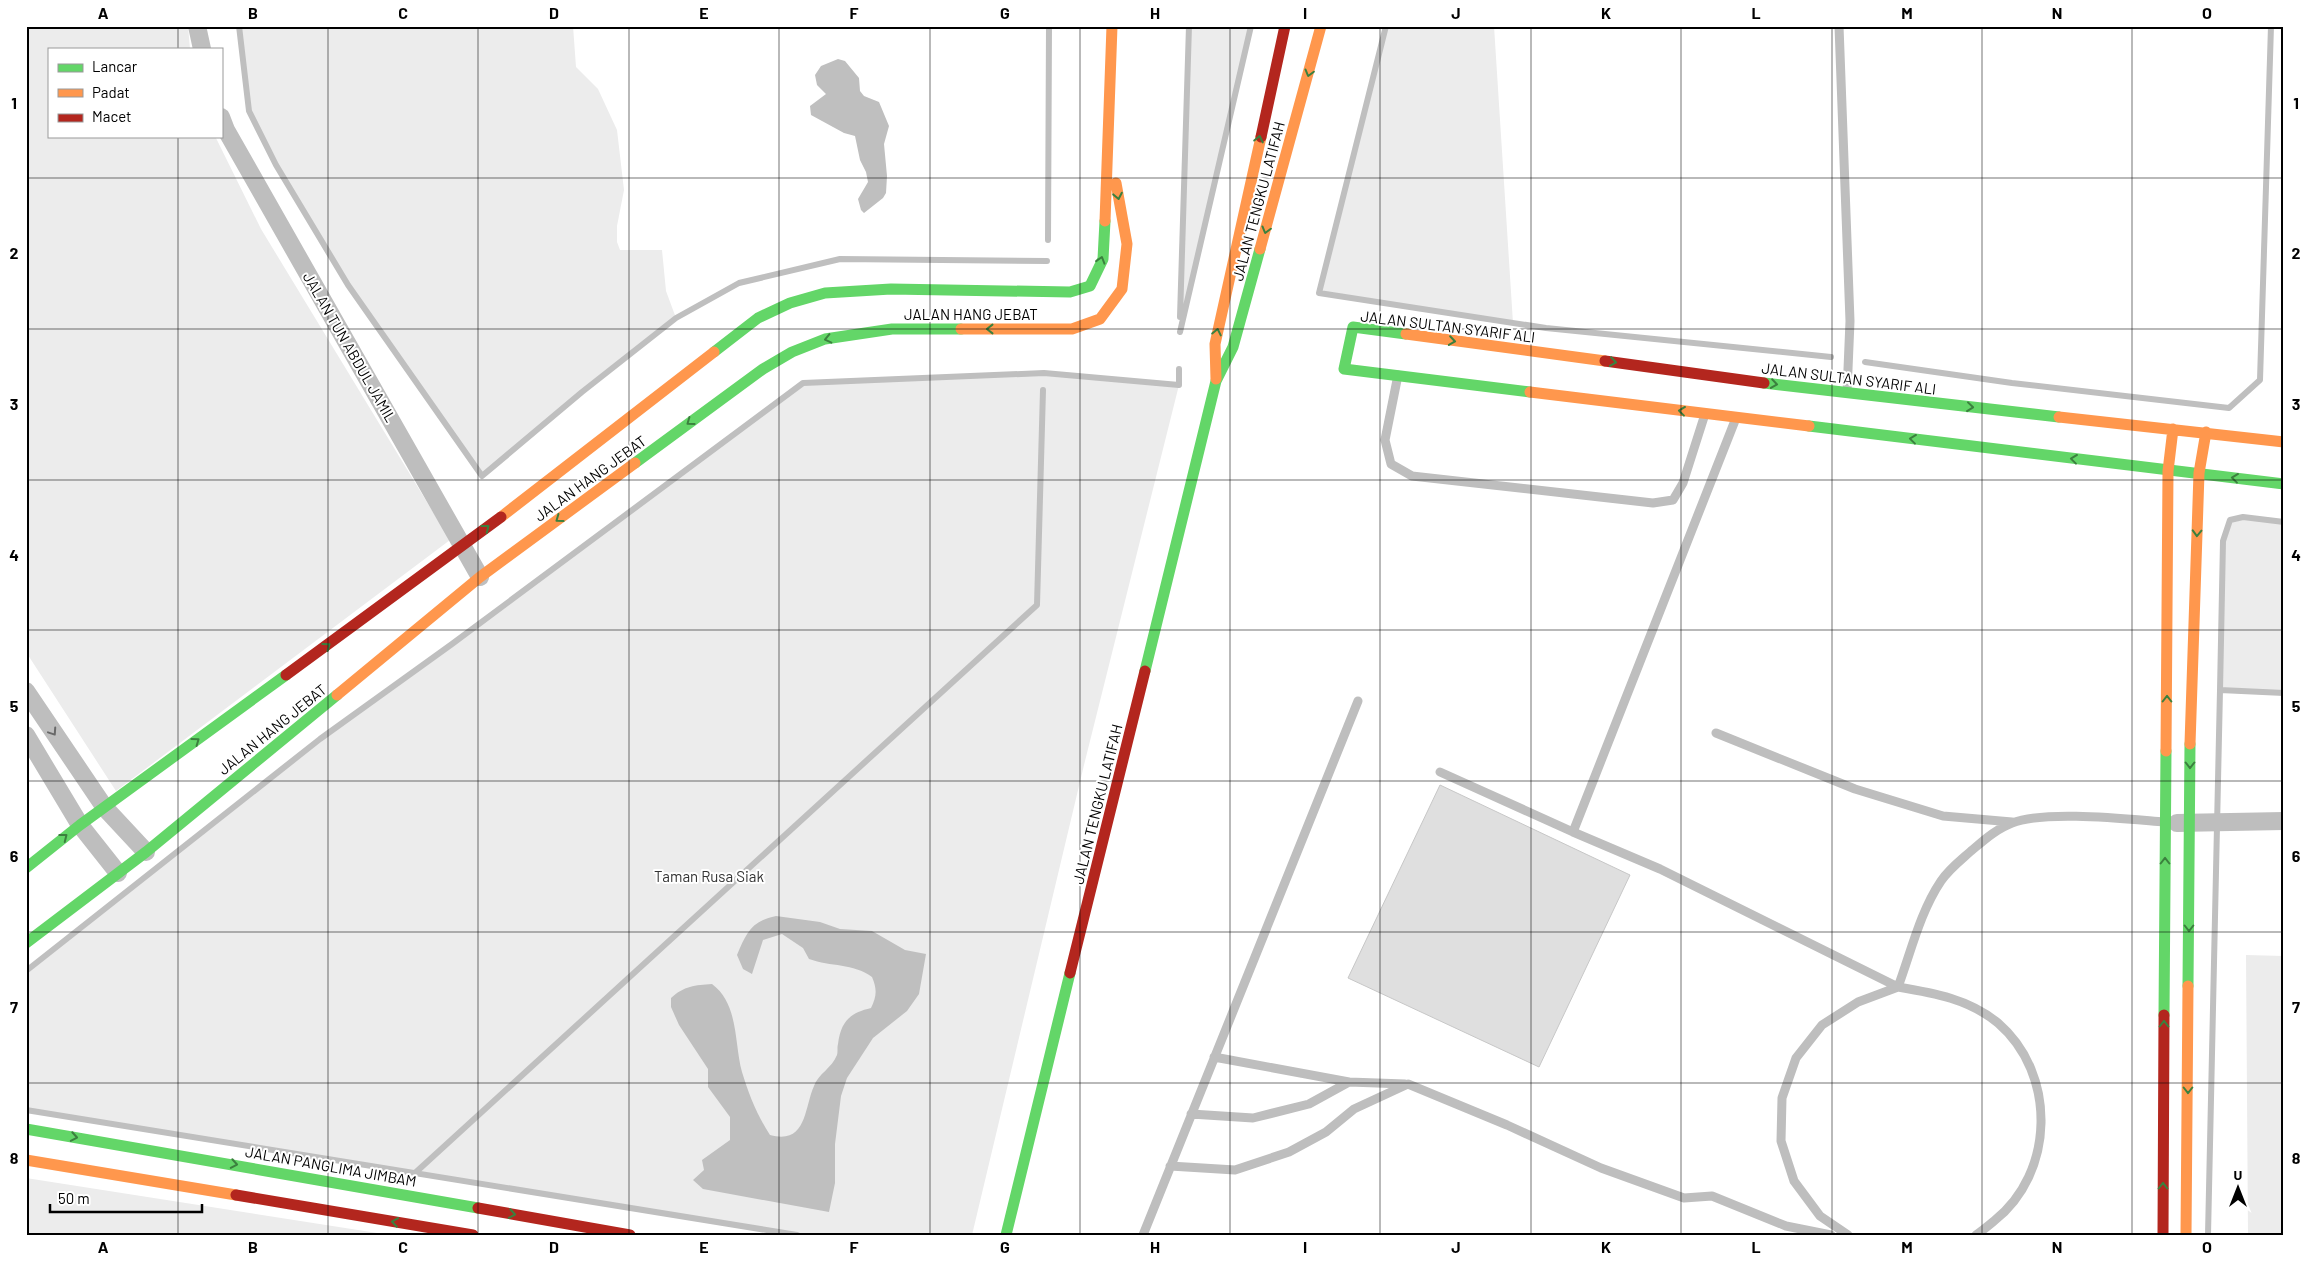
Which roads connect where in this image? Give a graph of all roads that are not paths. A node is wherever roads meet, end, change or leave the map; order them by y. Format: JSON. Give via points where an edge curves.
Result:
{"nodes":[{"id":1,"x":198,"y":26,"type":"edge"},
{"id":2,"x":1112,"y":26,"type":"edge"},
{"id":3,"x":1285,"y":26,"type":"edge"},
{"id":4,"x":1321,"y":26,"type":"edge"},
{"id":5,"x":1839,"y":26,"type":"edge"},
{"id":6,"x":202,"y":48,"type":"edge"},
{"id":7,"x":222,"y":120,"type":"edge"},
{"id":8,"x":1110,"y":148,"type":"junction"},
{"id":9,"x":1398,"y":375,"type":"junction"},
{"id":10,"x":1216,"y":380,"type":"junction"},
{"id":11,"x":1847,"y":394,"type":"junction"},
{"id":12,"x":1705,"y":414,"type":"junction"},
{"id":13,"x":1736,"y":417,"type":"junction"},
{"id":14,"x":2173,"y":429,"type":"junction"},
{"id":15,"x":2206,"y":432,"type":"junction"},
{"id":16,"x":2284,"y":442,"type":"edge"},
{"id":17,"x":2168,"y":471,"type":"junction"},
{"id":18,"x":2199,"y":473,"type":"junction"},
{"id":19,"x":2284,"y":484,"type":"edge"},
{"id":20,"x":463,"y":546,"type":"junction"},
{"id":21,"x":480,"y":577,"type":"junction"},
{"id":22,"x":26,"y":691,"type":"edge"},
{"id":23,"x":1358,"y":701,"type":"dead end"},
{"id":24,"x":1716,"y":734,"type":"dead end"},
{"id":25,"x":26,"y":735,"type":"edge"},
{"id":26,"x":1440,"y":772,"type":"dead end"},
{"id":27,"x":105,"y":808,"type":"junction"},
{"id":28,"x":2284,"y":821,"type":"edge"},
{"id":29,"x":2012,"y":822,"type":"junction"},
{"id":30,"x":2165,"y":822,"type":"junction"},
{"id":31,"x":2190,"y":824,"type":"junction"},
{"id":32,"x":80,"y":825,"type":"junction"},
{"id":33,"x":1573,"y":832,"type":"junction"},
{"id":34,"x":146,"y":852,"type":"junction"},
{"id":35,"x":26,"y":868,"type":"edge"},
{"id":36,"x":118,"y":873,"type":"junction"},
{"id":37,"x":26,"y":943,"type":"edge"},
{"id":38,"x":1898,"y":987,"type":"junction"},
{"id":39,"x":1214,"y":1057,"type":"junction"},
{"id":40,"x":1349,"y":1082,"type":"junction"},
{"id":41,"x":1408,"y":1084,"type":"junction"},
{"id":42,"x":1191,"y":1114,"type":"junction"},
{"id":43,"x":26,"y":1129,"type":"edge"},
{"id":44,"x":26,"y":1160,"type":"edge"},
{"id":45,"x":1170,"y":1166,"type":"junction"},
{"id":46,"x":473,"y":1235,"type":"edge"},
{"id":47,"x":630,"y":1235,"type":"edge"},
{"id":48,"x":1006,"y":1235,"type":"edge"},
{"id":49,"x":1143,"y":1235,"type":"edge"},
{"id":50,"x":1831,"y":1235,"type":"edge"},
{"id":51,"x":1848,"y":1235,"type":"edge"},
{"id":52,"x":1976,"y":1235,"type":"edge"},
{"id":53,"x":2163,"y":1235,"type":"edge"},
{"id":54,"x":2186,"y":1235,"type":"edge"}],
"edges":[{"from":1,"to":6,"type":"street"},
{"from":2,"to":8,"type":"street","name":"JALAN HANG JEBAT"},
{"from":10,"to":3,"type":"street","name":"JALAN TENGKU LATIFAH","one_way":true,"via":[[1215,344]]},
{"from":4,"to":10,"type":"street","name":"JALAN TENGKU LATIFAH","one_way":true,"via":[[1234,347]]},
{"from":5,"to":11,"type":"lane","via":[[1850,321]]},
{"from":7,"to":20,"type":"street","name":"JALAN TUN ABDUL JAMIL"},
{"from":20,"to":8,"type":"street","name":"JALAN HANG JEBAT","one_way":true,"via":[[758,318],[790,303],[824,293],[891,289],[1070,292],[1090,286],[1103,259]]},
{"from":8,"to":21,"type":"street","name":"JALAN HANG JEBAT","one_way":true,"via":[[1128,244],[1122,289],[1100,320],[1072,329],[892,329],[825,339],[792,352],[763,369]]},
{"from":9,"to":11,"type":"street","name":"JALAN SULTAN SYARIF ALI","one_way":true,"via":[[1344,368],[1353,327]]},
{"from":12,"to":9,"type":"street","name":"JALAN SULTAN SYARIF ALI","one_way":true},
{"from":9,"to":12,"type":"lane","via":[[1385,440],[1391,464],[1412,476],[1652,503],[1673,500],[1683,483]]},
{"from":10,"to":48,"type":"street","name":"JALAN TENGKU LATIFAH"},
{"from":11,"to":14,"type":"street","name":"JALAN SULTAN SYARIF ALI","one_way":true},
{"from":12,"to":13,"type":"street","name":"JALAN SULTAN SYARIF ALI"},
{"from":17,"to":13,"type":"street","name":"JALAN SULTAN SYARIF ALI","one_way":true},
{"from":13,"to":33,"type":"lane"},
{"from":14,"to":15,"type":"street","name":"JALAN SULTAN SYARIF ALI"},
{"from":14,"to":17,"type":"street"},
{"from":15,"to":16,"type":"street","name":"JALAN SULTAN SYARIF ALI"},
{"from":15,"to":18,"type":"street"},
{"from":17,"to":18,"type":"street","name":"JALAN SULTAN SYARIF ALI"},
{"from":30,"to":17,"type":"street","one_way":true},
{"from":19,"to":18,"type":"street","name":"JALAN SULTAN SYARIF ALI","one_way":true},
{"from":18,"to":31,"type":"street","one_way":true,"via":[[2190,716]]},
{"from":20,"to":21,"type":"street","name":"JALAN TUN ABDUL JAMIL"},
{"from":27,"to":20,"type":"street","name":"JALAN HANG JEBAT","one_way":true},
{"from":21,"to":34,"type":"street","name":"JALAN HANG JEBAT"},
{"from":22,"to":27,"type":"street","one_way":true},
{"from":23,"to":39,"type":"lane"},
{"from":24,"to":29,"type":"lane","via":[[1855,790],[1943,816]]},
{"from":25,"to":32,"type":"street"},
{"from":26,"to":33,"type":"lane"},
{"from":27,"to":32,"type":"street","name":"JALAN HANG JEBAT"},
{"from":27,"to":34,"type":"street"},
{"from":28,"to":31,"type":"street"},
{"from":29,"to":30,"type":"lane","via":[[2032,818]]},
{"from":29,"to":38,"type":"lane","via":[[1982,841],[1941,880],[1923,918]]},
{"from":30,"to":31,"type":"street"},
{"from":53,"to":30,"type":"street","one_way":true},
{"from":31,"to":54,"type":"street","one_way":true},
{"from":35,"to":32,"type":"street","name":"JALAN HANG JEBAT","one_way":true},
{"from":32,"to":36,"type":"street"},
{"from":33,"to":38,"type":"lane","via":[[1660,869]]},
{"from":34,"to":36,"type":"street","name":"JALAN HANG JEBAT"},
{"from":36,"to":37,"type":"street","name":"JALAN HANG JEBAT"},
{"from":38,"to":51,"type":"lane","via":[[1858,1002],[1822,1025],[1796,1058],[1782,1098],[1781,1141],[1794,1182],[1820,1216]]},
{"from":38,"to":52,"type":"lane","via":[[1935,993],[1968,1004],[1998,1024],[2021,1050],[2036,1082],[2042,1116],[2039,1151],[2027,1184],[2006,1212]]},
{"from":39,"to":40,"type":"lane"},
{"from":39,"to":42,"type":"lane"},
{"from":40,"to":41,"type":"lane"},
{"from":40,"to":42,"type":"lane","via":[[1309,1104],[1253,1118]]},
{"from":41,"to":45,"type":"lane","via":[[1354,1109],[1326,1132],[1290,1152],[1235,1170]]},
{"from":41,"to":50,"type":"lane","via":[[1601,1168],[1684,1198],[1712,1196],[1786,1226]]},
{"from":42,"to":45,"type":"lane"},
{"from":43,"to":47,"type":"street","name":"JALAN PANGLIMA JIMBAM","one_way":true},
{"from":46,"to":44,"type":"street","one_way":true},
{"from":45,"to":49,"type":"lane"}]}
